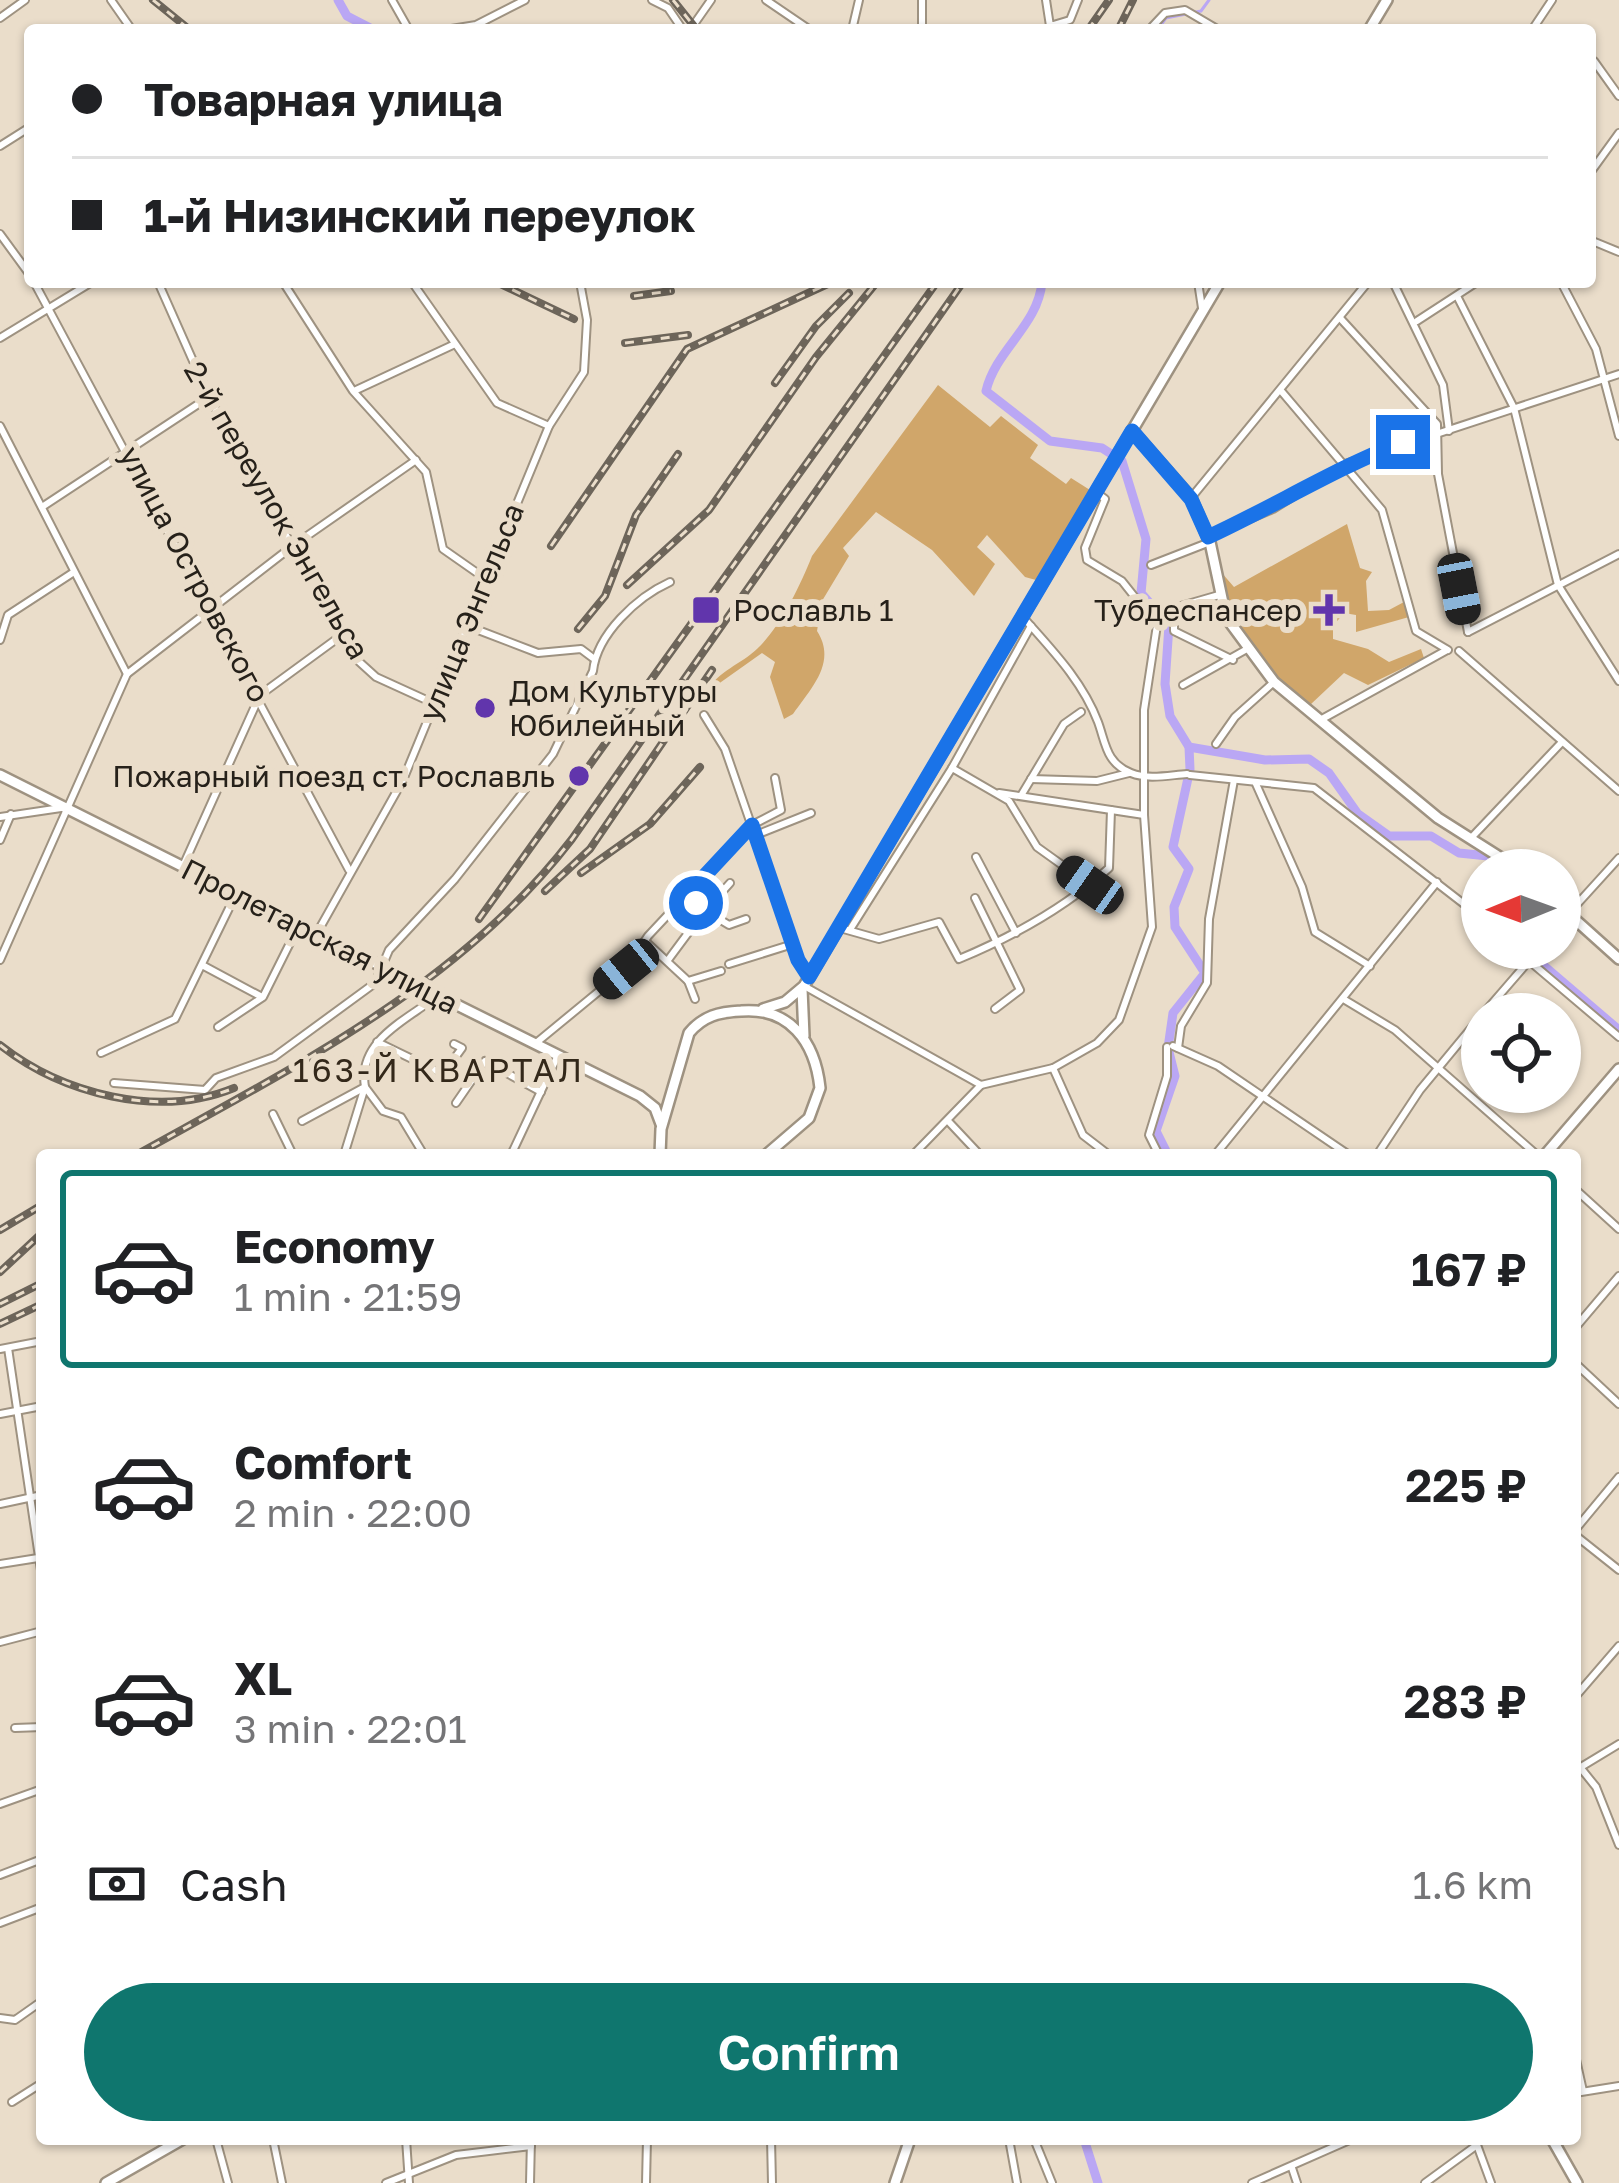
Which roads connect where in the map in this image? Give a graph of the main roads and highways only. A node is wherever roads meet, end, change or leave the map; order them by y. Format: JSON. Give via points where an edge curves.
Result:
{"nodes":[{"id":1,"x":1216,"y":288,"type":"edge"},
{"id":2,"x":1132,"y":431,"type":"junction"},
{"id":3,"x":0,"y":775,"type":"edge"},
{"id":4,"x":1489,"y":849,"type":"edge"},
{"id":5,"x":1581,"y":928,"type":"edge"},
{"id":6,"x":1619,"y":959,"type":"edge"},
{"id":7,"x":805,"y":984,"type":"junction"},
{"id":8,"x":763,"y":1009,"type":"junction"},
{"id":9,"x":805,"y":1042,"type":"junction"},
{"id":10,"x":1619,"y":1069,"type":"edge"},
{"id":11,"x":674,"y":1081,"type":"junction"},
{"id":12,"x":640,"y":1096,"type":"junction"},
{"id":13,"x":661,"y":1129,"type":"junction"},
{"id":14,"x":784,"y":1141,"type":"junction"},
{"id":15,"x":660,"y":1149,"type":"edge"},
{"id":16,"x":774,"y":1149,"type":"edge"},
{"id":17,"x":780,"y":1149,"type":"edge"},
{"id":18,"x":1546,"y":1149,"type":"edge"},
{"id":19,"x":172,"y":2145,"type":"edge"},
{"id":20,"x":908,"y":2145,"type":"edge"},
{"id":21,"x":1555,"y":2145,"type":"edge"},
{"id":22,"x":106,"y":2183,"type":"edge"},
{"id":23,"x":895,"y":2183,"type":"edge"},
{"id":24,"x":1577,"y":2183,"type":"edge"}],
"edges":[{"from":1,"to":2,"type":"main road"},
{"from":2,"to":4,"type":"main road","via":[[1191,499],[1209,539],[1219,595],[1246,649],[1274,682],[1438,818]]},
{"from":2,"to":7,"type":"main road","via":[[1027,621]]},
{"from":3,"to":12,"type":"main road","name":"Пролетарская улица","bridge":true},
{"from":5,"to":6,"type":"main road"},
{"from":7,"to":8,"type":"main road"},
{"from":7,"to":9,"type":"main road"},
{"from":8,"to":9,"type":"main road","via":[[787,1019]]},
{"from":8,"to":11,"type":"main road","via":[[700,1021]]},
{"from":9,"to":14,"type":"main road","via":[[819,1099]]},
{"from":10,"to":18,"type":"main road"},
{"from":11,"to":12,"type":"main road","via":[[659,1096]]},
{"from":11,"to":13,"type":"main road"},
{"from":12,"to":13,"type":"main road","via":[[655,1108]]},
{"from":13,"to":15,"type":"main road"},
{"from":14,"to":16,"type":"main road"},
{"from":14,"to":17,"type":"main road"},
{"from":19,"to":22,"type":"main road"},
{"from":20,"to":23,"type":"main road"},
{"from":21,"to":24,"type":"main road"}]}
